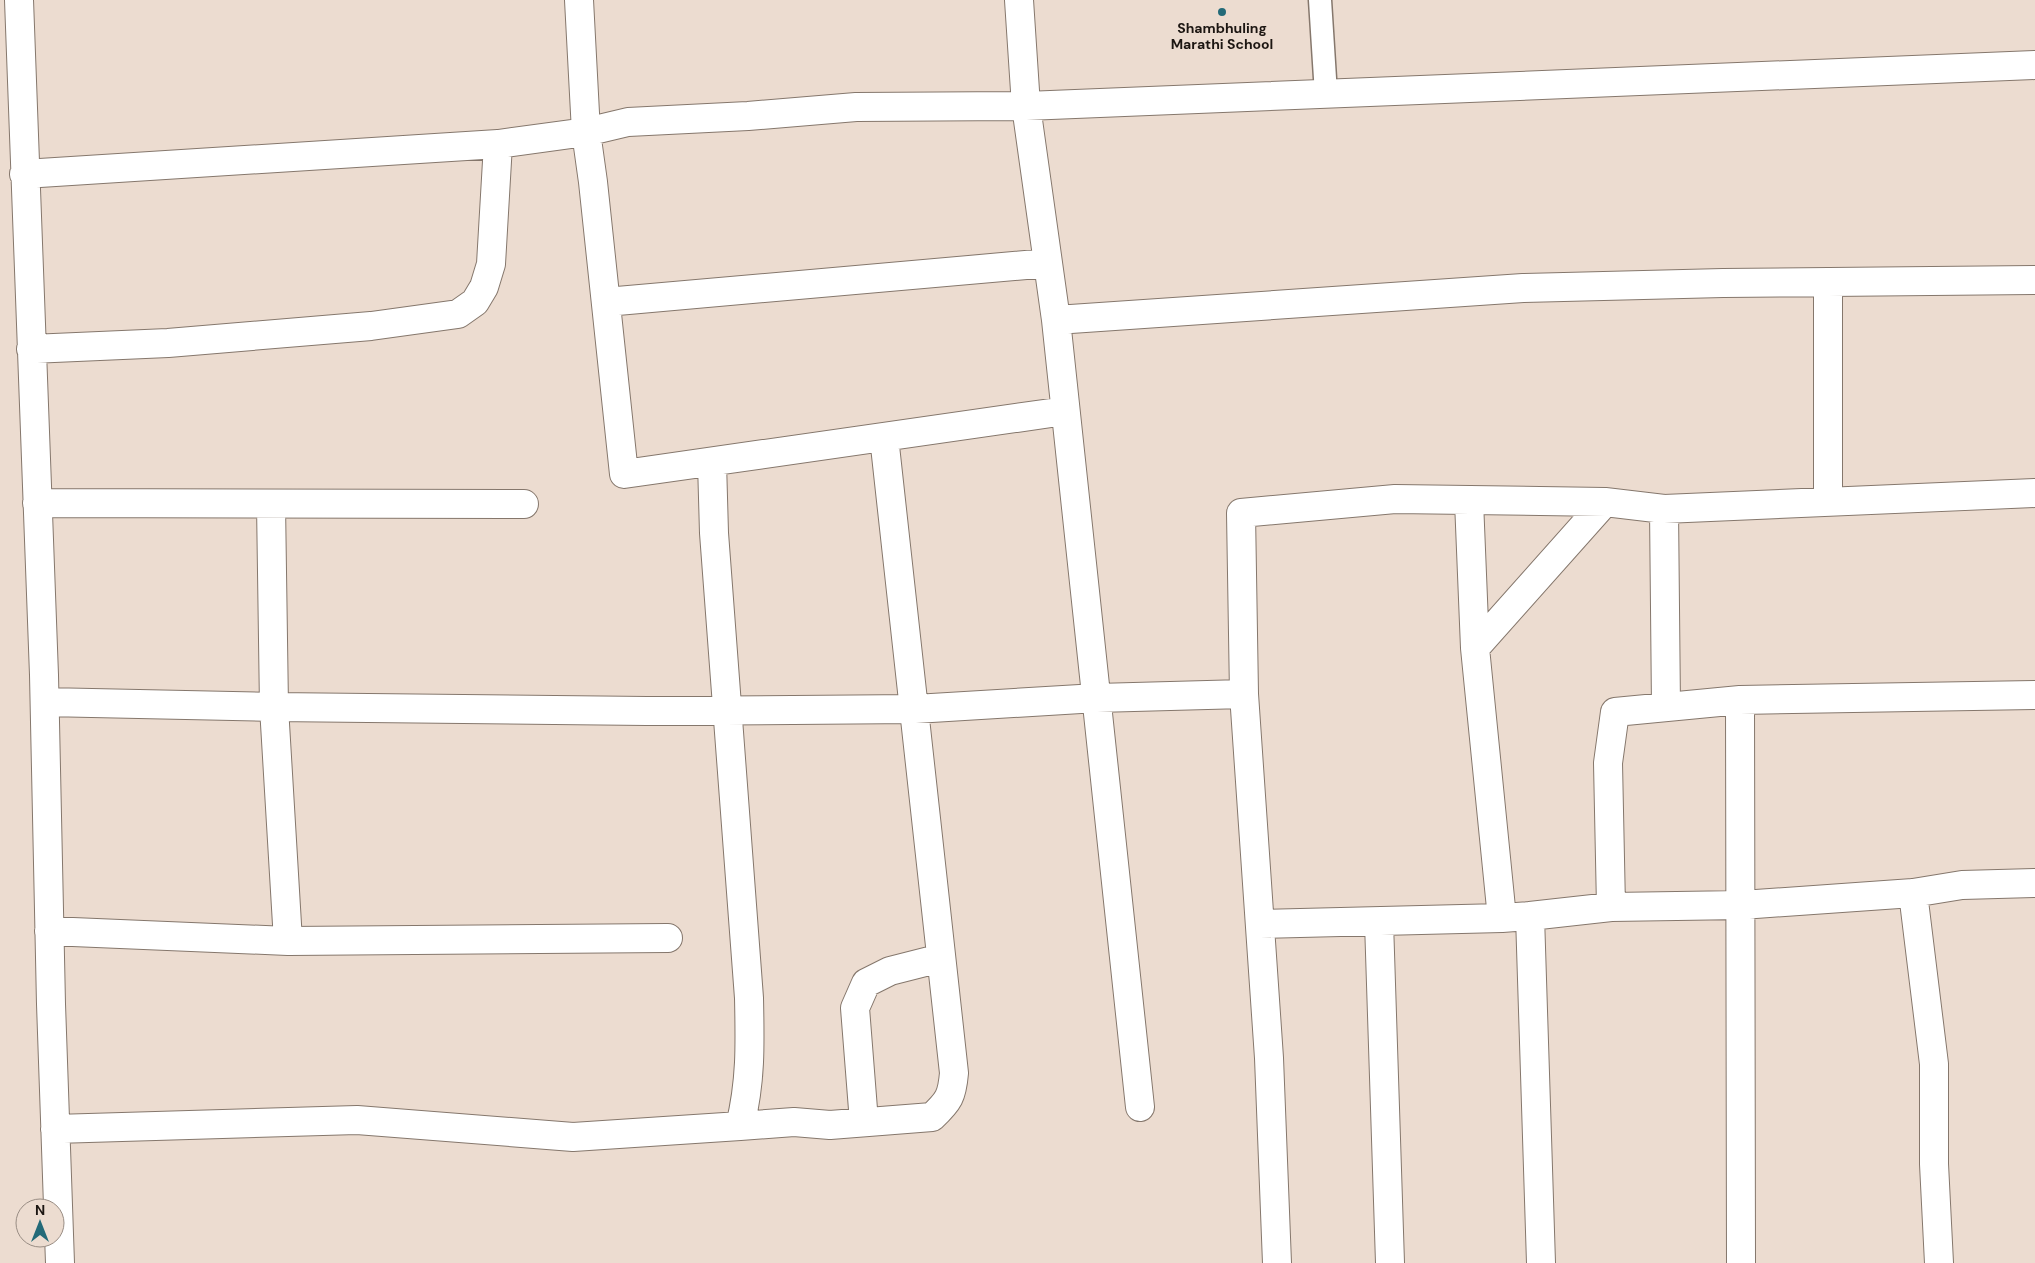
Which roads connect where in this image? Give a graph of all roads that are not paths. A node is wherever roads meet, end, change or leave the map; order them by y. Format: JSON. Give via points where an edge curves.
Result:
{"nodes":[{"id":1,"x":19,"y":0,"type":"edge"},
{"id":2,"x":579,"y":0,"type":"edge"},
{"id":3,"x":1019,"y":0,"type":"edge"},
{"id":4,"x":1320,"y":0,"type":"edge"},
{"id":5,"x":2035,"y":65,"type":"edge"},
{"id":6,"x":1326,"y":94,"type":"junction"},
{"id":7,"x":1026,"y":106,"type":"junction"},
{"id":8,"x":586,"y":132,"type":"junction"},
{"id":9,"x":498,"y":144,"type":"junction"},
{"id":10,"x":24,"y":174,"type":"junction"},
{"id":11,"x":1048,"y":264,"type":"junction"},
{"id":12,"x":2035,"y":280,"type":"edge"},
{"id":13,"x":1828,"y":282,"type":"junction"},
{"id":14,"x":606,"y":302,"type":"junction"},
{"id":15,"x":1056,"y":320,"type":"junction"},
{"id":16,"x":32,"y":349,"type":"junction"},
{"id":17,"x":1065,"y":411,"type":"junction"},
{"id":18,"x":884,"y":437,"type":"junction"},
{"id":19,"x":712,"y":462,"type":"junction"},
{"id":20,"x":2035,"y":492,"type":"edge"},
{"id":21,"x":1469,"y":501,"type":"junction"},
{"id":22,"x":1828,"y":501,"type":"junction"},
{"id":23,"x":1605,"y":502,"type":"junction"},
{"id":24,"x":37,"y":503,"type":"junction"},
{"id":25,"x":271,"y":504,"type":"junction"},
{"id":26,"x":524,"y":504,"type":"dead end"},
{"id":27,"x":1664,"y":509,"type":"junction"},
{"id":28,"x":1475,"y":648,"type":"junction"},
{"id":29,"x":1244,"y":694,"type":"junction"},
{"id":30,"x":2035,"y":695,"type":"edge"},
{"id":31,"x":1098,"y":698,"type":"junction"},
{"id":32,"x":1740,"y":700,"type":"junction"},
{"id":33,"x":45,"y":702,"type":"junction"},
{"id":34,"x":274,"y":707,"type":"junction"},
{"id":35,"x":1666,"y":707,"type":"junction"},
{"id":36,"x":914,"y":708,"type":"junction"},
{"id":37,"x":729,"y":710,"type":"junction"},
{"id":38,"x":2035,"y":882,"type":"edge"},
{"id":39,"x":1913,"y":893,"type":"junction"},
{"id":40,"x":1742,"y":905,"type":"junction"},
{"id":41,"x":1611,"y":907,"type":"junction"},
{"id":42,"x":1530,"y":916,"type":"junction"},
{"id":43,"x":1502,"y":918,"type":"junction"},
{"id":44,"x":1379,"y":922,"type":"junction"},
{"id":45,"x":1260,"y":924,"type":"junction"},
{"id":46,"x":49,"y":931,"type":"junction"},
{"id":47,"x":668,"y":938,"type":"dead end"},
{"id":48,"x":288,"y":941,"type":"junction"},
{"id":49,"x":941,"y":958,"type":"junction"},
{"id":50,"x":1140,"y":1107,"type":"dead end"},
{"id":51,"x":864,"y":1122,"type":"junction"},
{"id":52,"x":740,"y":1126,"type":"junction"},
{"id":53,"x":55,"y":1129,"type":"junction"},
{"id":54,"x":60,"y":1263,"type":"edge"},
{"id":55,"x":1277,"y":1263,"type":"edge"},
{"id":56,"x":1390,"y":1263,"type":"edge"},
{"id":57,"x":1541,"y":1263,"type":"edge"},
{"id":58,"x":1741,"y":1263,"type":"edge"},
{"id":59,"x":1939,"y":1263,"type":"edge"}],
"edges":[{"from":1,"to":10,"type":"street"},
{"from":2,"to":8,"type":"street"},
{"from":3,"to":7,"type":"street"},
{"from":4,"to":6,"type":"lane"},
{"from":5,"to":6,"type":"street"},
{"from":6,"to":7,"type":"street"},
{"from":7,"to":8,"type":"street","via":[[856,107],[628,122]]},
{"from":7,"to":11,"type":"street"},
{"from":8,"to":9,"type":"street"},
{"from":8,"to":14,"type":"street"},
{"from":9,"to":10,"type":"street"},
{"from":9,"to":16,"type":"street","via":[[491,264],[475,302],[458,314],[370,326],[168,343]]},
{"from":10,"to":16,"type":"street"},
{"from":11,"to":14,"type":"street"},
{"from":11,"to":15,"type":"street"},
{"from":12,"to":13,"type":"street"},
{"from":13,"to":15,"type":"street","via":[[1523,288]]},
{"from":13,"to":22,"type":"street"},
{"from":14,"to":19,"type":"street","via":[[624,474]]},
{"from":15,"to":17,"type":"street"},
{"from":16,"to":24,"type":"street"},
{"from":17,"to":18,"type":"street"},
{"from":17,"to":31,"type":"street"},
{"from":18,"to":19,"type":"street"},
{"from":18,"to":36,"type":"street"},
{"from":19,"to":37,"type":"street","via":[[714,533]]},
{"from":20,"to":22,"type":"street"},
{"from":21,"to":23,"type":"street"},
{"from":21,"to":28,"type":"street"},
{"from":21,"to":29,"type":"street","via":[[1395,499],[1240,512]]},
{"from":22,"to":27,"type":"street"},
{"from":23,"to":27,"type":"street"},
{"from":23,"to":28,"type":"street"},
{"from":24,"to":25,"type":"street"},
{"from":24,"to":33,"type":"street"},
{"from":25,"to":26,"type":"street"},
{"from":25,"to":34,"type":"street"},
{"from":27,"to":35,"type":"street"},
{"from":28,"to":43,"type":"street"},
{"from":29,"to":31,"type":"street"},
{"from":29,"to":45,"type":"street"},
{"from":30,"to":32,"type":"street"},
{"from":31,"to":36,"type":"street"},
{"from":31,"to":50,"type":"street"},
{"from":32,"to":35,"type":"street"},
{"from":32,"to":40,"type":"street"},
{"from":33,"to":34,"type":"street"},
{"from":33,"to":46,"type":"street"},
{"from":34,"to":37,"type":"street"},
{"from":34,"to":48,"type":"street"},
{"from":35,"to":41,"type":"street","via":[[1615,712],[1608,764]]},
{"from":36,"to":37,"type":"street"},
{"from":36,"to":49,"type":"street"},
{"from":37,"to":52,"type":"street","via":[[751,1057]]},
{"from":38,"to":39,"type":"street","via":[[1962,884]]},
{"from":39,"to":40,"type":"street"},
{"from":39,"to":59,"type":"street","via":[[1934,1064],[1934,1164]]},
{"from":40,"to":41,"type":"street"},
{"from":40,"to":58,"type":"street"},
{"from":41,"to":42,"type":"street"},
{"from":42,"to":43,"type":"street"},
{"from":42,"to":57,"type":"street"},
{"from":43,"to":44,"type":"street"},
{"from":44,"to":45,"type":"street"},
{"from":44,"to":56,"type":"street"},
{"from":45,"to":55,"type":"street"},
{"from":46,"to":48,"type":"street"},
{"from":46,"to":53,"type":"street"},
{"from":47,"to":48,"type":"street"},
{"from":49,"to":51,"type":"street","via":[[890,971],[866,982],[855,1008]]},
{"from":49,"to":51,"type":"street","via":[[954,1073],[952,1094],[932,1117]]},
{"from":51,"to":52,"type":"street"},
{"from":52,"to":53,"type":"street","via":[[573,1137],[357,1120]]},
{"from":53,"to":54,"type":"street"}]}
